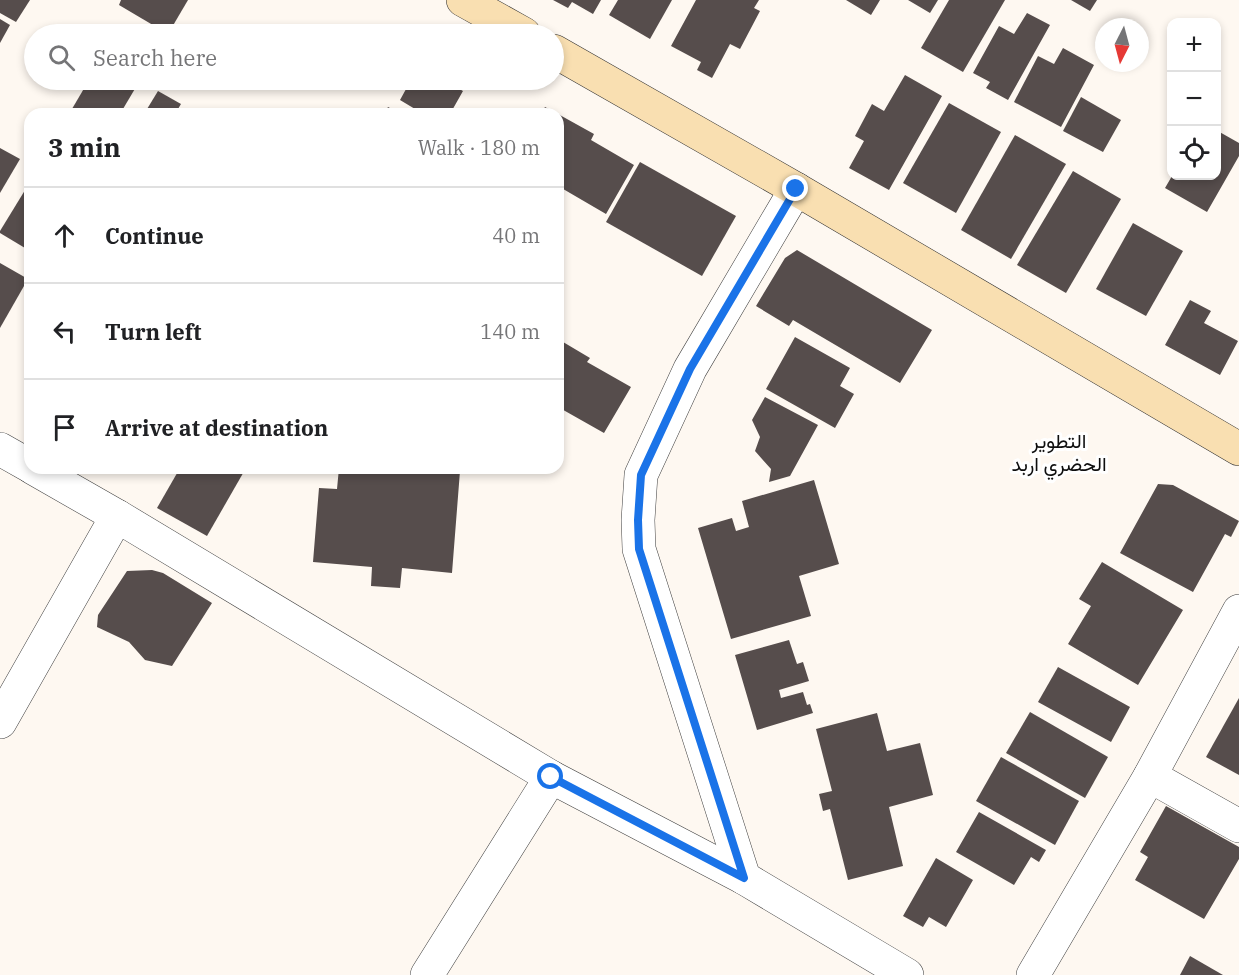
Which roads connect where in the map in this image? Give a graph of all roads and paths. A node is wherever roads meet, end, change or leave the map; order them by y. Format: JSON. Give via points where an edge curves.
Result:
{"nodes":[{"id":1,"x":463,"y":0,"type":"edge"},
{"id":2,"x":506,"y":24,"type":"edge"},
{"id":3,"x":564,"y":57,"type":"edge"},
{"id":4,"x":796,"y":189,"type":"junction"},
{"id":5,"x":0,"y":449,"type":"edge"},
{"id":6,"x":1239,"y":449,"type":"edge"},
{"id":7,"x":24,"y":462,"type":"edge"},
{"id":8,"x":44,"y":474,"type":"edge"},
{"id":9,"x":117,"y":516,"type":"junction"},
{"id":10,"x":1239,"y":611,"type":"edge"},
{"id":11,"x":0,"y":722,"type":"edge"},
{"id":12,"x":1150,"y":776,"type":"junction"},
{"id":13,"x":551,"y":777,"type":"junction"},
{"id":14,"x":1239,"y":826,"type":"edge"},
{"id":15,"x":744,"y":878,"type":"junction"},
{"id":16,"x":427,"y":975,"type":"edge"},
{"id":17,"x":907,"y":975,"type":"edge"},
{"id":18,"x":1033,"y":975,"type":"edge"}],
"edges":[{"from":1,"to":2,"type":"street"},
{"from":3,"to":4,"type":"street"},
{"from":4,"to":6,"type":"street"},
{"from":4,"to":15,"type":"street","via":[[690,369],[641,475],[639,549]]},
{"from":5,"to":7,"type":"street"},
{"from":8,"to":9,"type":"street"},
{"from":9,"to":11,"type":"street"},
{"from":9,"to":13,"type":"street"},
{"from":10,"to":12,"type":"street"},
{"from":12,"to":14,"type":"street"},
{"from":12,"to":18,"type":"street"},
{"from":13,"to":15,"type":"street"},
{"from":13,"to":16,"type":"street"},
{"from":15,"to":17,"type":"street"}]}
